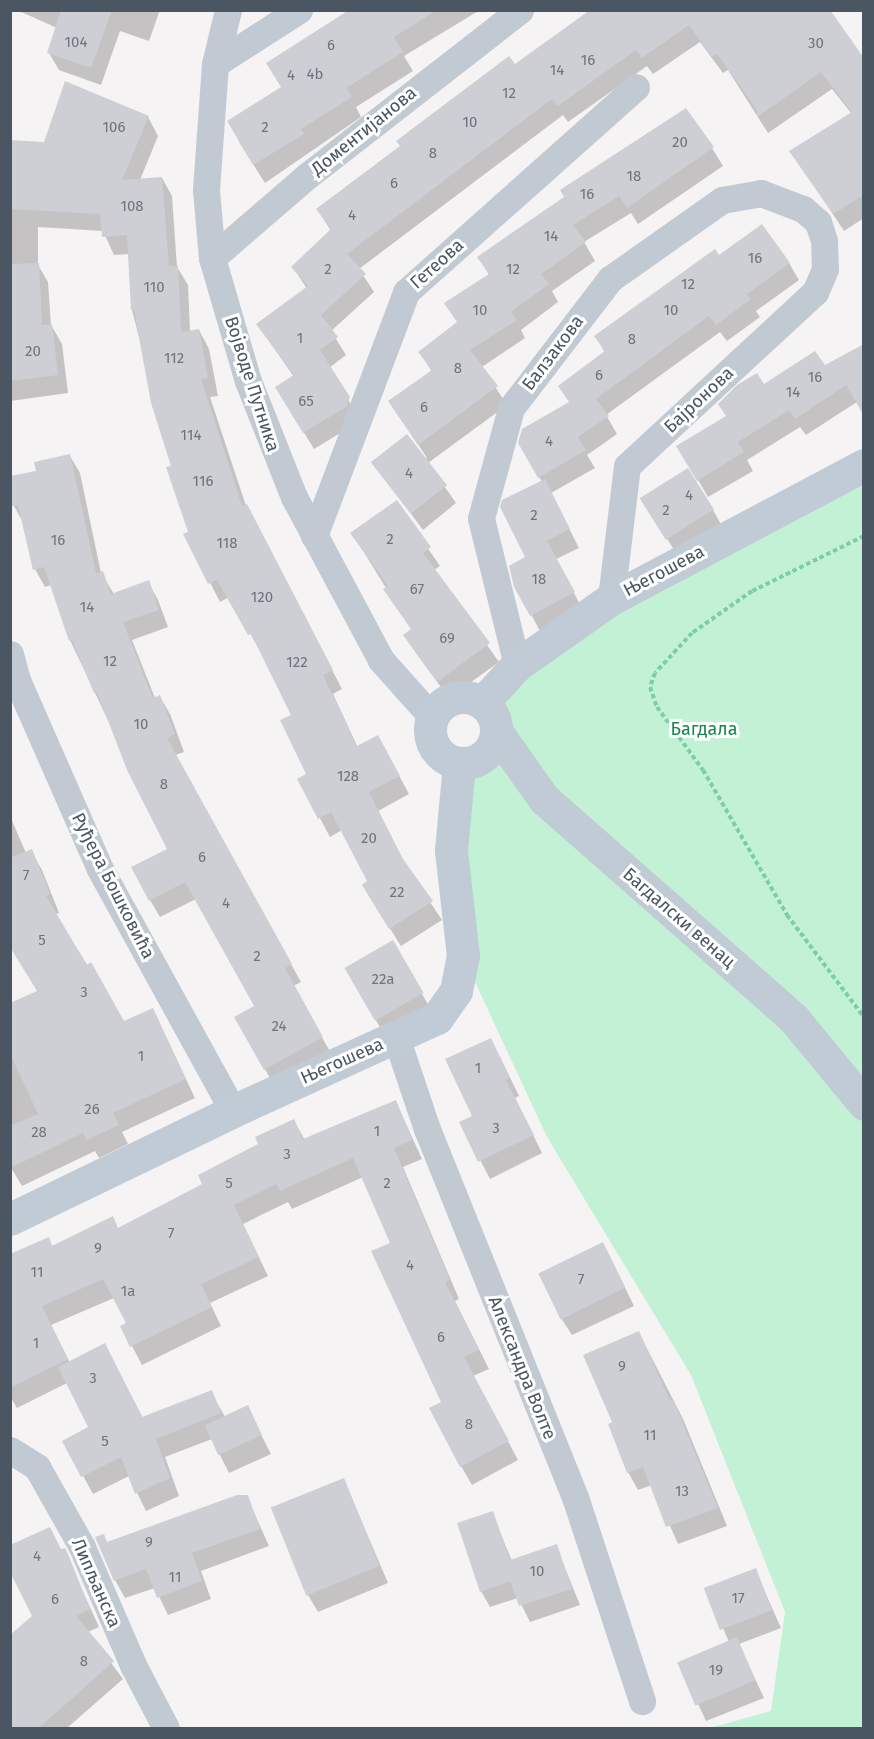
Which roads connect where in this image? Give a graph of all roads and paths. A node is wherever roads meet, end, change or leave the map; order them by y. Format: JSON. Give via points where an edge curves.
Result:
{"nodes":[{"id":1,"x":228,"y":10,"type":"edge"},
{"id":2,"x":300,"y":10,"type":"edge"},
{"id":3,"x":520,"y":10,"type":"edge"},
{"id":4,"x":215,"y":64,"type":"junction"},
{"id":5,"x":636,"y":87,"type":"dead end"},
{"id":6,"x":818,"y":222,"type":"joint"},
{"id":7,"x":212,"y":258,"type":"junction"},
{"id":8,"x":864,"y":465,"type":"edge"},
{"id":9,"x":314,"y":536,"type":"junction"},
{"id":10,"x":864,"y":536,"type":"edge"},
{"id":11,"x":611,"y":599,"type":"junction"},
{"id":12,"x":10,"y":654,"type":"edge"},
{"id":13,"x":517,"y":665,"type":"junction"},
{"id":14,"x":432,"y":717,"type":"junction"},
{"id":15,"x":489,"y":717,"type":"junction"},
{"id":16,"x":459,"y":763,"type":"junction"},
{"id":17,"x":864,"y":1017,"type":"edge"},
{"id":18,"x":396,"y":1037,"type":"junction"},
{"id":19,"x":864,"y":1104,"type":"edge"},
{"id":20,"x":233,"y":1111,"type":"junction"},
{"id":21,"x":10,"y":1219,"type":"edge"},
{"id":22,"x":10,"y":1450,"type":"edge"},
{"id":23,"x":642,"y":1701,"type":"dead end"},
{"id":24,"x":166,"y":1728,"type":"edge"}],
"edges":[{"from":1,"to":4,"type":"street","name":"Војводе Путника"},
{"from":2,"to":4,"type":"street"},
{"from":3,"to":7,"type":"street","name":"Доментијанова","via":[[307,176]]},
{"from":4,"to":7,"type":"street","name":"Војводе Путника","via":[[206,190]]},
{"from":5,"to":9,"type":"street","name":"Гетеова","via":[[406,292]]},
{"from":6,"to":11,"type":"street","name":"Бајронова","via":[[825,269],[815,292],[627,466]]},
{"from":6,"to":13,"type":"street","name":"Балзакова","via":[[803,209],[761,193],[722,200],[610,279],[511,408],[481,518]]},
{"from":7,"to":9,"type":"street","name":"Војводе Путника","via":[[271,447]]},
{"from":8,"to":11,"type":"street","name":"Његошева"},
{"from":9,"to":14,"type":"street","name":"Војводе Путника","via":[[381,660]]},
{"from":10,"to":17,"type":"path","via":[[735,603],[673,651],[650,687],[657,707],[703,770],[787,915]]},
{"from":11,"to":13,"type":"street","name":"Његошева"},
{"from":12,"to":20,"type":"street","name":"Руђера Бошковића","via":[[17,681],[100,869]]},
{"from":13,"to":15,"type":"street","name":"Његошева"},
{"from":14,"to":15,"type":"street","via":[[450,699],[472,698]]},
{"from":14,"to":16,"type":"street","via":[[433,745],[440,754]]},
{"from":15,"to":16,"type":"street","via":[[488,751],[470,762]]},
{"from":15,"to":19,"type":"street","name":"Багдалски венац","via":[[544,800],[794,1019]]},
{"from":16,"to":18,"type":"street","name":"Његошева","via":[[451,850],[463,956],[456,991],[437,1018]]},
{"from":18,"to":20,"type":"street","name":"Његошева"},
{"from":18,"to":23,"type":"street","name":"Александра Волте","via":[[427,1129],[575,1497]]},
{"from":20,"to":21,"type":"street","name":"Његошева"},
{"from":22,"to":24,"type":"street","name":"Липљанска","via":[[37,1467],[82,1547],[133,1665]]}]}
